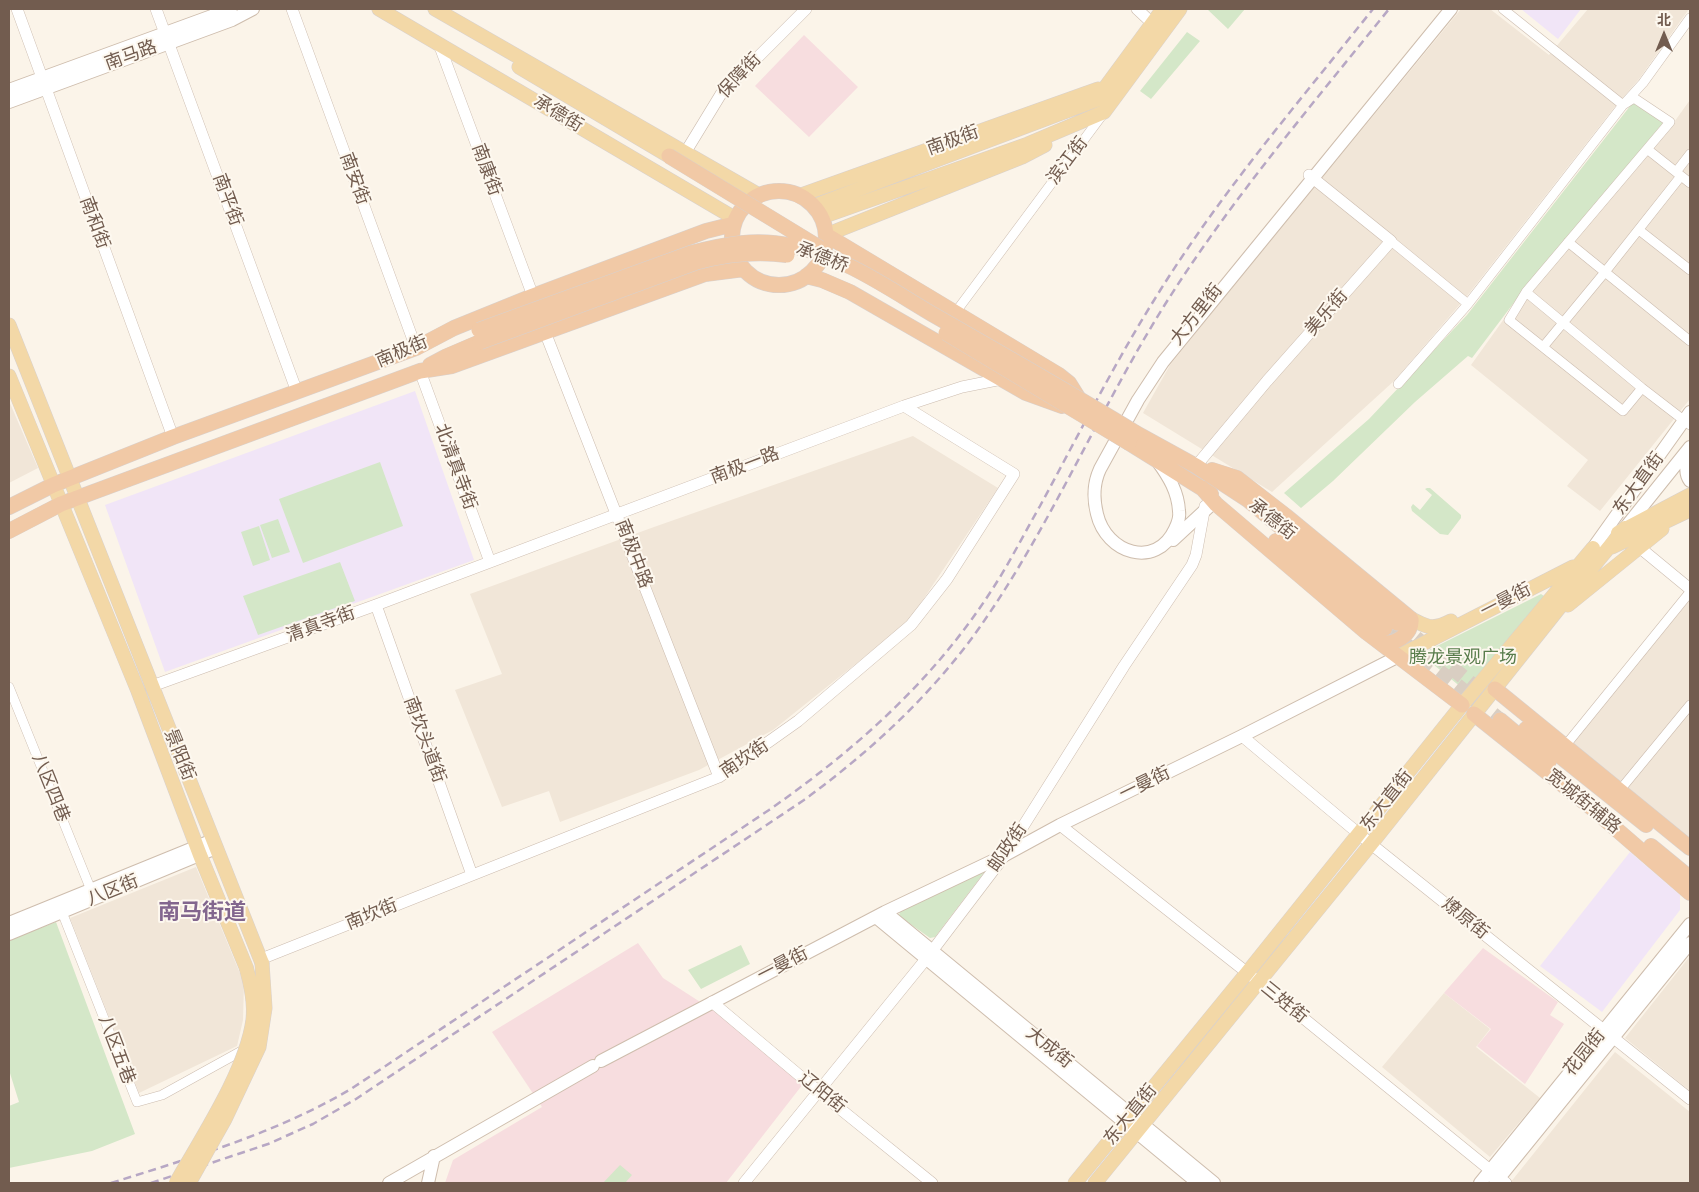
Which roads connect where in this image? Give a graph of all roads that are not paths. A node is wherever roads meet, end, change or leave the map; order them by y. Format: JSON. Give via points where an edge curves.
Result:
{"nodes":[{"id":1,"x":17,"y":9,"type":"edge"},
{"id":2,"x":156,"y":9,"type":"edge"},
{"id":3,"x":253,"y":9,"type":"edge"},
{"id":4,"x":264,"y":9,"type":"edge"},
{"id":5,"x":292,"y":9,"type":"edge"},
{"id":6,"x":379,"y":9,"type":"edge"},
{"id":7,"x":422,"y":9,"type":"edge"},
{"id":8,"x":435,"y":9,"type":"edge"},
{"id":9,"x":805,"y":9,"type":"edge"},
{"id":10,"x":1136,"y":9,"type":"edge"},
{"id":11,"x":1163,"y":9,"type":"edge"},
{"id":12,"x":1180,"y":9,"type":"edge"},
{"id":13,"x":1444,"y":9,"type":"edge"},
{"id":14,"x":1451,"y":9,"type":"edge"},
{"id":15,"x":1503,"y":9,"type":"edge"},
{"id":16,"x":235,"y":13,"type":"edge"},
{"id":17,"x":1690,"y":18,"type":"edge"},
{"id":18,"x":1152,"y":23,"type":"junction"},
{"id":19,"x":167,"y":38,"type":"junction"},
{"id":20,"x":439,"y":44,"type":"junction"},
{"id":21,"x":43,"y":83,"type":"junction"},
{"id":22,"x":1106,"y":86,"type":"junction"},
{"id":23,"x":9,"y":90,"type":"edge"},
{"id":24,"x":9,"y":102,"type":"edge"},
{"id":25,"x":1623,"y":105,"type":"junction"},
{"id":26,"x":1104,"y":112,"type":"junction"},
{"id":27,"x":1090,"y":117,"type":"junction"},
{"id":28,"x":1647,"y":149,"type":"junction"},
{"id":29,"x":685,"y":153,"type":"junction"},
{"id":30,"x":1690,"y":154,"type":"edge"},
{"id":31,"x":669,"y":156,"type":"joint"},
{"id":32,"x":1311,"y":176,"type":"junction"},
{"id":33,"x":1685,"y":176,"type":"edge"},
{"id":34,"x":759,"y":195,"type":"junction"},
{"id":35,"x":800,"y":195,"type":"junction"},
{"id":36,"x":818,"y":211,"type":"junction"},
{"id":37,"x":735,"y":222,"type":"junction"},
{"id":38,"x":1638,"y":230,"type":"junction"},
{"id":39,"x":826,"y":235,"type":"junction"},
{"id":40,"x":1390,"y":241,"type":"junction"},
{"id":41,"x":1568,"y":242,"type":"junction"},
{"id":42,"x":744,"y":269,"type":"junction"},
{"id":43,"x":1690,"y":270,"type":"edge"},
{"id":44,"x":1605,"y":272,"type":"junction"},
{"id":45,"x":862,"y":273,"type":"junction"},
{"id":46,"x":806,"y":276,"type":"junction"},
{"id":47,"x":1526,"y":292,"type":"junction"},
{"id":48,"x":533,"y":296,"type":"junction"},
{"id":49,"x":1468,"y":304,"type":"junction"},
{"id":50,"x":955,"y":313,"type":"junction"},
{"id":51,"x":1564,"y":323,"type":"junction"},
{"id":52,"x":9,"y":325,"type":"edge"},
{"id":53,"x":545,"y":332,"type":"junction"},
{"id":54,"x":480,"y":336,"type":"junction"},
{"id":55,"x":1690,"y":341,"type":"edge"},
{"id":56,"x":1543,"y":347,"type":"junction"},
{"id":57,"x":416,"y":348,"type":"junction"},
{"id":58,"x":420,"y":371,"type":"junction"},
{"id":59,"x":9,"y":376,"type":"edge"},
{"id":60,"x":1002,"y":379,"type":"junction"},
{"id":61,"x":1398,"y":384,"type":"dead end"},
{"id":62,"x":1642,"y":388,"type":"junction"},
{"id":63,"x":297,"y":392,"type":"junction"},
{"id":64,"x":1076,"y":404,"type":"junction"},
{"id":65,"x":904,"y":406,"type":"junction"},
{"id":66,"x":1688,"y":419,"type":"edge"},
{"id":67,"x":172,"y":437,"type":"junction"},
{"id":68,"x":1132,"y":438,"type":"junction"},
{"id":69,"x":1690,"y":448,"type":"edge"},
{"id":70,"x":1690,"y":455,"type":"edge"},
{"id":71,"x":1157,"y":459,"type":"junction"},
{"id":72,"x":1196,"y":466,"type":"junction"},
{"id":73,"x":69,"y":478,"type":"junction"},
{"id":74,"x":1690,"y":481,"type":"edge"},
{"id":75,"x":53,"y":485,"type":"junction"},
{"id":76,"x":1196,"y":485,"type":"junction"},
{"id":77,"x":1690,"y":495,"type":"edge"},
{"id":78,"x":78,"y":499,"type":"junction"},
{"id":79,"x":62,"y":504,"type":"junction"},
{"id":80,"x":1209,"y":505,"type":"junction"},
{"id":81,"x":9,"y":507,"type":"edge"},
{"id":82,"x":1685,"y":512,"type":"edge"},
{"id":83,"x":618,"y":514,"type":"junction"},
{"id":84,"x":9,"y":531,"type":"edge"},
{"id":85,"x":1631,"y":539,"type":"junction"},
{"id":86,"x":1592,"y":548,"type":"junction"},
{"id":87,"x":1610,"y":548,"type":"junction"},
{"id":88,"x":490,"y":562,"type":"junction"},
{"id":89,"x":1577,"y":565,"type":"junction"},
{"id":90,"x":1690,"y":591,"type":"edge"},
{"id":91,"x":376,"y":605,"type":"junction"},
{"id":92,"x":1550,"y":620,"type":"junction"},
{"id":93,"x":1393,"y":628,"type":"junction"},
{"id":94,"x":1400,"y":656,"type":"junction"},
{"id":95,"x":152,"y":686,"type":"junction"},
{"id":96,"x":9,"y":687,"type":"edge"},
{"id":97,"x":1495,"y":689,"type":"junction"},
{"id":98,"x":1690,"y":705,"type":"edge"},
{"id":99,"x":1468,"y":710,"type":"junction"},
{"id":100,"x":1687,"y":716,"type":"edge"},
{"id":101,"x":1242,"y":736,"type":"junction"},
{"id":102,"x":1565,"y":746,"type":"junction"},
{"id":103,"x":719,"y":777,"type":"junction"},
{"id":104,"x":1620,"y":790,"type":"junction"},
{"id":105,"x":1060,"y":825,"type":"junction"},
{"id":106,"x":1365,"y":839,"type":"junction"},
{"id":107,"x":215,"y":844,"type":"junction"},
{"id":108,"x":1690,"y":848,"type":"edge"},
{"id":109,"x":199,"y":851,"type":"junction"},
{"id":110,"x":1005,"y":855,"type":"junction"},
{"id":111,"x":1690,"y":861,"type":"edge"},
{"id":112,"x":472,"y":875,"type":"junction"},
{"id":113,"x":1690,"y":878,"type":"edge"},
{"id":114,"x":91,"y":890,"type":"junction"},
{"id":115,"x":1690,"y":893,"type":"edge"},
{"id":116,"x":62,"y":912,"type":"junction"},
{"id":117,"x":880,"y":914,"type":"junction"},
{"id":118,"x":9,"y":923,"type":"edge"},
{"id":119,"x":1690,"y":924,"type":"edge"},
{"id":120,"x":9,"y":934,"type":"edge"},
{"id":121,"x":1690,"y":943,"type":"edge"},
{"id":122,"x":929,"y":955,"type":"junction"},
{"id":123,"x":261,"y":961,"type":"junction"},
{"id":124,"x":1253,"y":978,"type":"junction"},
{"id":125,"x":712,"y":1002,"type":"junction"},
{"id":126,"x":1609,"y":1033,"type":"junction"},
{"id":127,"x":247,"y":1048,"type":"junction"},
{"id":128,"x":818,"y":1091,"type":"junction"},
{"id":129,"x":1690,"y":1099,"type":"edge"},
{"id":130,"x":1128,"y":1119,"type":"junction"},
{"id":131,"x":1140,"y":1128,"type":"junction"},
{"id":132,"x":431,"y":1158,"type":"junction"},
{"id":133,"x":1498,"y":1179,"type":"edge"},
{"id":134,"x":176,"y":1183,"type":"edge"},
{"id":135,"x":189,"y":1183,"type":"edge"},
{"id":136,"x":389,"y":1183,"type":"edge"},
{"id":137,"x":422,"y":1183,"type":"edge"},
{"id":138,"x":428,"y":1183,"type":"edge"},
{"id":139,"x":744,"y":1183,"type":"edge"},
{"id":140,"x":932,"y":1183,"type":"edge"},
{"id":141,"x":1075,"y":1183,"type":"edge"},
{"id":142,"x":1095,"y":1183,"type":"edge"},
{"id":143,"x":1198,"y":1183,"type":"edge"},
{"id":144,"x":1214,"y":1183,"type":"edge"},
{"id":145,"x":1480,"y":1183,"type":"edge"}],
"edges":[{"from":1,"to":21,"type":"street","name":"南和街"},
{"from":2,"to":19,"type":"street","name":"南平街"},
{"from":3,"to":16,"type":"main road","name":"南马路"},
{"from":4,"to":16,"type":"main road"},
{"from":5,"to":57,"type":"street","name":"南安街"},
{"from":6,"to":20,"type":"main road","name":"承德街"},
{"from":7,"to":31,"type":"main road"},
{"from":8,"to":29,"type":"main road"},
{"from":9,"to":29,"type":"street","name":"保障街","via":[[721,94]]},
{"from":10,"to":18,"type":"street"},
{"from":11,"to":18,"type":"main road"},
{"from":12,"to":26,"type":"main road","name":"滨江街"},
{"from":13,"to":32,"type":"main road","name":"大方里街"},
{"from":14,"to":32,"type":"main road","name":"大方里街"},
{"from":15,"to":25,"type":"street"},
{"from":16,"to":19,"type":"main road","name":"南马路"},
{"from":17,"to":25,"type":"street"},
{"from":18,"to":22,"type":"main road"},
{"from":19,"to":21,"type":"main road","name":"南马路"},
{"from":19,"to":63,"type":"street","name":"南平街"},
{"from":20,"to":37,"type":"main road","name":"承德街"},
{"from":20,"to":48,"type":"street","name":"南康街"},
{"from":21,"to":23,"type":"main road","name":"南马路"},
{"from":21,"to":24,"type":"main road","name":"南马路"},
{"from":21,"to":67,"type":"street","name":"南和街"},
{"from":22,"to":35,"type":"main road","name":"南极街"},
{"from":22,"to":36,"type":"main road","name":"南极街","via":[[1096,100]]},
{"from":25,"to":28,"type":"street","via":[[1634,98],[1670,122]]},
{"from":25,"to":49,"type":"street"},
{"from":26,"to":27,"type":"main road","name":"南极街"},
{"from":26,"to":50,"type":"street","name":"滨江街"},
{"from":27,"to":36,"type":"main road","name":"南极街","via":[[1028,144]]},
{"from":27,"to":39,"type":"main road","name":"南极街","via":[[1022,157]]},
{"from":28,"to":33,"type":"street"},
{"from":28,"to":41,"type":"street"},
{"from":29,"to":34,"type":"main road"},
{"from":30,"to":33,"type":"street"},
{"from":31,"to":45,"type":"highway","bridge":true},
{"from":32,"to":40,"type":"street"},
{"from":32,"to":71,"type":"main road","name":"大方里街","via":[[1163,362],[1096,477],[1094,496],[1100,525],[1124,550],[1151,551],[1165,544],[1176,526],[1180,511],[1173,485]]},
{"from":32,"to":80,"type":"main road","name":"大方里街","via":[[1176,340],[1133,400],[1092,481],[1090,502],[1099,532],[1114,549],[1126,555],[1148,556],[1164,548]]},
{"from":33,"to":38,"type":"street"},
{"from":34,"to":35,"type":"highway","via":[[784,191]]},
{"from":34,"to":37,"type":"highway","via":[[745,205]]},
{"from":35,"to":36,"type":"highway"},
{"from":36,"to":39,"type":"highway"},
{"from":37,"to":42,"type":"highway","via":[[732,244]]},
{"from":37,"to":48,"type":"highway","name":"南极街"},
{"from":38,"to":43,"type":"street"},
{"from":38,"to":44,"type":"street"},
{"from":39,"to":46,"type":"highway","via":[[822,258]]},
{"from":39,"to":50,"type":"highway"},
{"from":40,"to":49,"type":"street"},
{"from":40,"to":72,"type":"street","name":"美乐街"},
{"from":41,"to":44,"type":"street"},
{"from":41,"to":47,"type":"street"},
{"from":42,"to":46,"type":"highway","via":[[770,284],[785,284]]},
{"from":42,"to":53,"type":"highway","name":"南极街","via":[[705,274]]},
{"from":44,"to":51,"type":"street"},
{"from":44,"to":55,"type":"street"},
{"from":45,"to":54,"type":"highway","name":"承德桥","bridge":true,"via":[[813,251],[768,242],[740,242],[691,253]]},
{"from":45,"to":64,"type":"highway","name":"承德桥","bridge":true},
{"from":46,"to":60,"type":"highway","via":[[850,292]]},
{"from":47,"to":51,"type":"street"},
{"from":47,"to":56,"type":"street","via":[[1509,320]]},
{"from":48,"to":57,"type":"highway","name":"南极街","via":[[454,328]]},
{"from":49,"to":61,"type":"street"},
{"from":50,"to":64,"type":"highway","via":[[1059,375],[1069,383]]},
{"from":51,"to":56,"type":"street"},
{"from":51,"to":62,"type":"street"},
{"from":52,"to":73,"type":"main road","name":"景阳街"},
{"from":53,"to":58,"type":"highway","name":"南极街","via":[[452,366]]},
{"from":53,"to":83,"type":"street","name":"南极中路"},
{"from":54,"to":57,"type":"highway"},
{"from":54,"to":58,"type":"highway"},
{"from":54,"to":64,"type":"highway","name":"承德桥","bridge":true,"via":[[697,262],[730,255],[774,253],[812,261],[859,282]]},
{"from":56,"to":62,"type":"street","via":[[1623,411]]},
{"from":57,"to":63,"type":"highway","name":"南极街"},
{"from":58,"to":78,"type":"highway","name":"南极街"},
{"from":58,"to":88,"type":"street","name":"北清真寺街"},
{"from":59,"to":75,"type":"main road","name":"景阳街"},
{"from":60,"to":64,"type":"highway","bridge":true,"via":[[1040,400]]},
{"from":60,"to":65,"type":"street","name":"南极一路","via":[[962,387]]},
{"from":62,"to":66,"type":"street"},
{"from":63,"to":67,"type":"highway","name":"南极街"},
{"from":64,"to":68,"type":"highway","name":"承德桥","bridge":true},
{"from":65,"to":83,"type":"street","name":"南极一路"},
{"from":65,"to":103,"type":"street","name":"南坎街","via":[[1014,474],[947,579],[911,625],[798,721]]},
{"from":66,"to":86,"type":"main road","name":"东大直街"},
{"from":67,"to":73,"type":"highway","name":"南极街"},
{"from":68,"to":71,"type":"highway","name":"承德街"},
{"from":68,"to":72,"type":"highway","name":"承德街"},
{"from":69,"to":85,"type":"main road","name":"东大直街"},
{"from":70,"to":74,"type":"main road","via":[[1686,469]]},
{"from":71,"to":76,"type":"highway","name":"承德街"},
{"from":72,"to":93,"type":"highway","name":"承德街","via":[[1248,500]]},
{"from":73,"to":75,"type":"highway","name":"南极街"},
{"from":73,"to":78,"type":"main road","name":"景阳街"},
{"from":75,"to":79,"type":"main road","name":"景阳街"},
{"from":75,"to":81,"type":"highway","name":"南极街"},
{"from":76,"to":80,"type":"highway"},
{"from":76,"to":93,"type":"highway","name":"承德街","via":[[1247,518]]},
{"from":77,"to":85,"type":"main road","name":"一曼街"},
{"from":78,"to":79,"type":"highway","name":"南极街"},
{"from":78,"to":95,"type":"main road","name":"景阳街"},
{"from":79,"to":84,"type":"highway","name":"南极街"},
{"from":79,"to":109,"type":"main road","name":"景阳街"},
{"from":80,"to":93,"type":"highway","via":[[1366,632]]},
{"from":80,"to":110,"type":"street","name":"邮政街","via":[[1192,565]]},
{"from":82,"to":85,"type":"main road","name":"一曼街"},
{"from":83,"to":88,"type":"street","name":"南极一路"},
{"from":83,"to":103,"type":"street","name":"南极中路"},
{"from":85,"to":86,"type":"main road","name":"一曼街"},
{"from":85,"to":87,"type":"main road","name":"东大直街"},
{"from":85,"to":90,"type":"street"},
{"from":85,"to":92,"type":"main road"},
{"from":86,"to":89,"type":"main road","name":"东大直街"},
{"from":86,"to":93,"type":"main road","name":"一曼街","via":[[1441,626]]},
{"from":87,"to":89,"type":"main road","name":"一曼街"},
{"from":87,"to":92,"type":"main road","name":"东大直街"},
{"from":88,"to":91,"type":"street","name":"清真寺街"},
{"from":89,"to":94,"type":"main road","name":"一曼街"},
{"from":89,"to":99,"type":"main road","name":"东大直街"},
{"from":90,"to":102,"type":"street"},
{"from":91,"to":95,"type":"street","name":"清真寺街"},
{"from":91,"to":112,"type":"street","name":"南坎头道街"},
{"from":92,"to":97,"type":"main road","name":"东大直街"},
{"from":93,"to":94,"type":"highway","name":"宽城街辅路"},
{"from":94,"to":99,"type":"highway","name":"宽城街辅路"},
{"from":94,"to":101,"type":"main road","name":"一曼街"},
{"from":95,"to":107,"type":"main road","name":"景阳街"},
{"from":96,"to":114,"type":"street","name":"八区四巷"},
{"from":97,"to":99,"type":"main road","name":"东大直街"},
{"from":97,"to":102,"type":"highway","name":"宽城街辅路"},
{"from":98,"to":100,"type":"street"},
{"from":99,"to":106,"type":"main road","name":"东大直街"},
{"from":99,"to":115,"type":"highway","name":"宽城街辅路","via":[[1593,809]]},
{"from":100,"to":104,"type":"street"},
{"from":101,"to":105,"type":"main road","name":"一曼街"},
{"from":101,"to":106,"type":"street","name":"燎原街"},
{"from":102,"to":104,"type":"highway","name":"宽城街辅路"},
{"from":103,"to":112,"type":"street","name":"南坎街"},
{"from":104,"to":108,"type":"highway","name":"宽城街辅路"},
{"from":105,"to":110,"type":"main road","name":"一曼街"},
{"from":105,"to":124,"type":"street","name":"三姓街"},
{"from":106,"to":124,"type":"main road","name":"东大直街"},
{"from":106,"to":126,"type":"street","name":"燎原街"},
{"from":107,"to":109,"type":"main road","name":"八区街"},
{"from":107,"to":123,"type":"main road","name":"景阳街"},
{"from":109,"to":114,"type":"main road","name":"八区街"},
{"from":109,"to":116,"type":"main road","name":"八区街"},
{"from":109,"to":127,"type":"main road","name":"景阳街","bridge":true,"via":[[253,989],[253,1019]]},
{"from":110,"to":117,"type":"main road","name":"一曼街"},
{"from":110,"to":122,"type":"street","name":"邮政街"},
{"from":111,"to":113,"type":"highway","via":[[1503,717]]},
{"from":112,"to":123,"type":"street","name":"南坎街"},
{"from":114,"to":118,"type":"main road","name":"八区街"},
{"from":116,"to":120,"type":"main road","name":"八区街"},
{"from":116,"to":127,"type":"street","name":"八区五巷","via":[[136,1102],[162,1095]]},
{"from":117,"to":122,"type":"main road","name":"大成街"},
{"from":117,"to":125,"type":"main road","name":"一曼街"},
{"from":119,"to":126,"type":"main road","name":"花园街"},
{"from":121,"to":126,"type":"main road","name":"花园街"},
{"from":122,"to":128,"type":"street","name":"邮政街"},
{"from":122,"to":130,"type":"main road","name":"大成街"},
{"from":123,"to":135,"type":"main road","name":"景阳街","bridge":true,"via":[[265,1008],[259,1047],[225,1119]]},
{"from":124,"to":130,"type":"main road","name":"东大直街"},
{"from":124,"to":131,"type":"main road","name":"东大直街"},
{"from":124,"to":133,"type":"street","name":"三姓街"},
{"from":125,"to":128,"type":"street","name":"辽阳街"},
{"from":125,"to":132,"type":"main road","name":"一曼街"},
{"from":126,"to":129,"type":"street","name":"燎原街"},
{"from":126,"to":133,"type":"main road","name":"花园街"},
{"from":127,"to":134,"type":"main road","name":"景阳街","bridge":true},
{"from":128,"to":139,"type":"street","name":"邮政街"},
{"from":128,"to":140,"type":"street","name":"辽阳街"},
{"from":130,"to":131,"type":"main road","name":"大成街"},
{"from":130,"to":141,"type":"main road","name":"东大直街"},
{"from":131,"to":142,"type":"main road","name":"东大直街"},
{"from":131,"to":143,"type":"main road","name":"大成街"},
{"from":131,"to":144,"type":"main road","name":"大成街"},
{"from":132,"to":136,"type":"main road","name":"一曼街"},
{"from":132,"to":137,"type":"main road"},
{"from":132,"to":138,"type":"main road"},
{"from":133,"to":145,"type":"main road","name":"花园街"}]}
